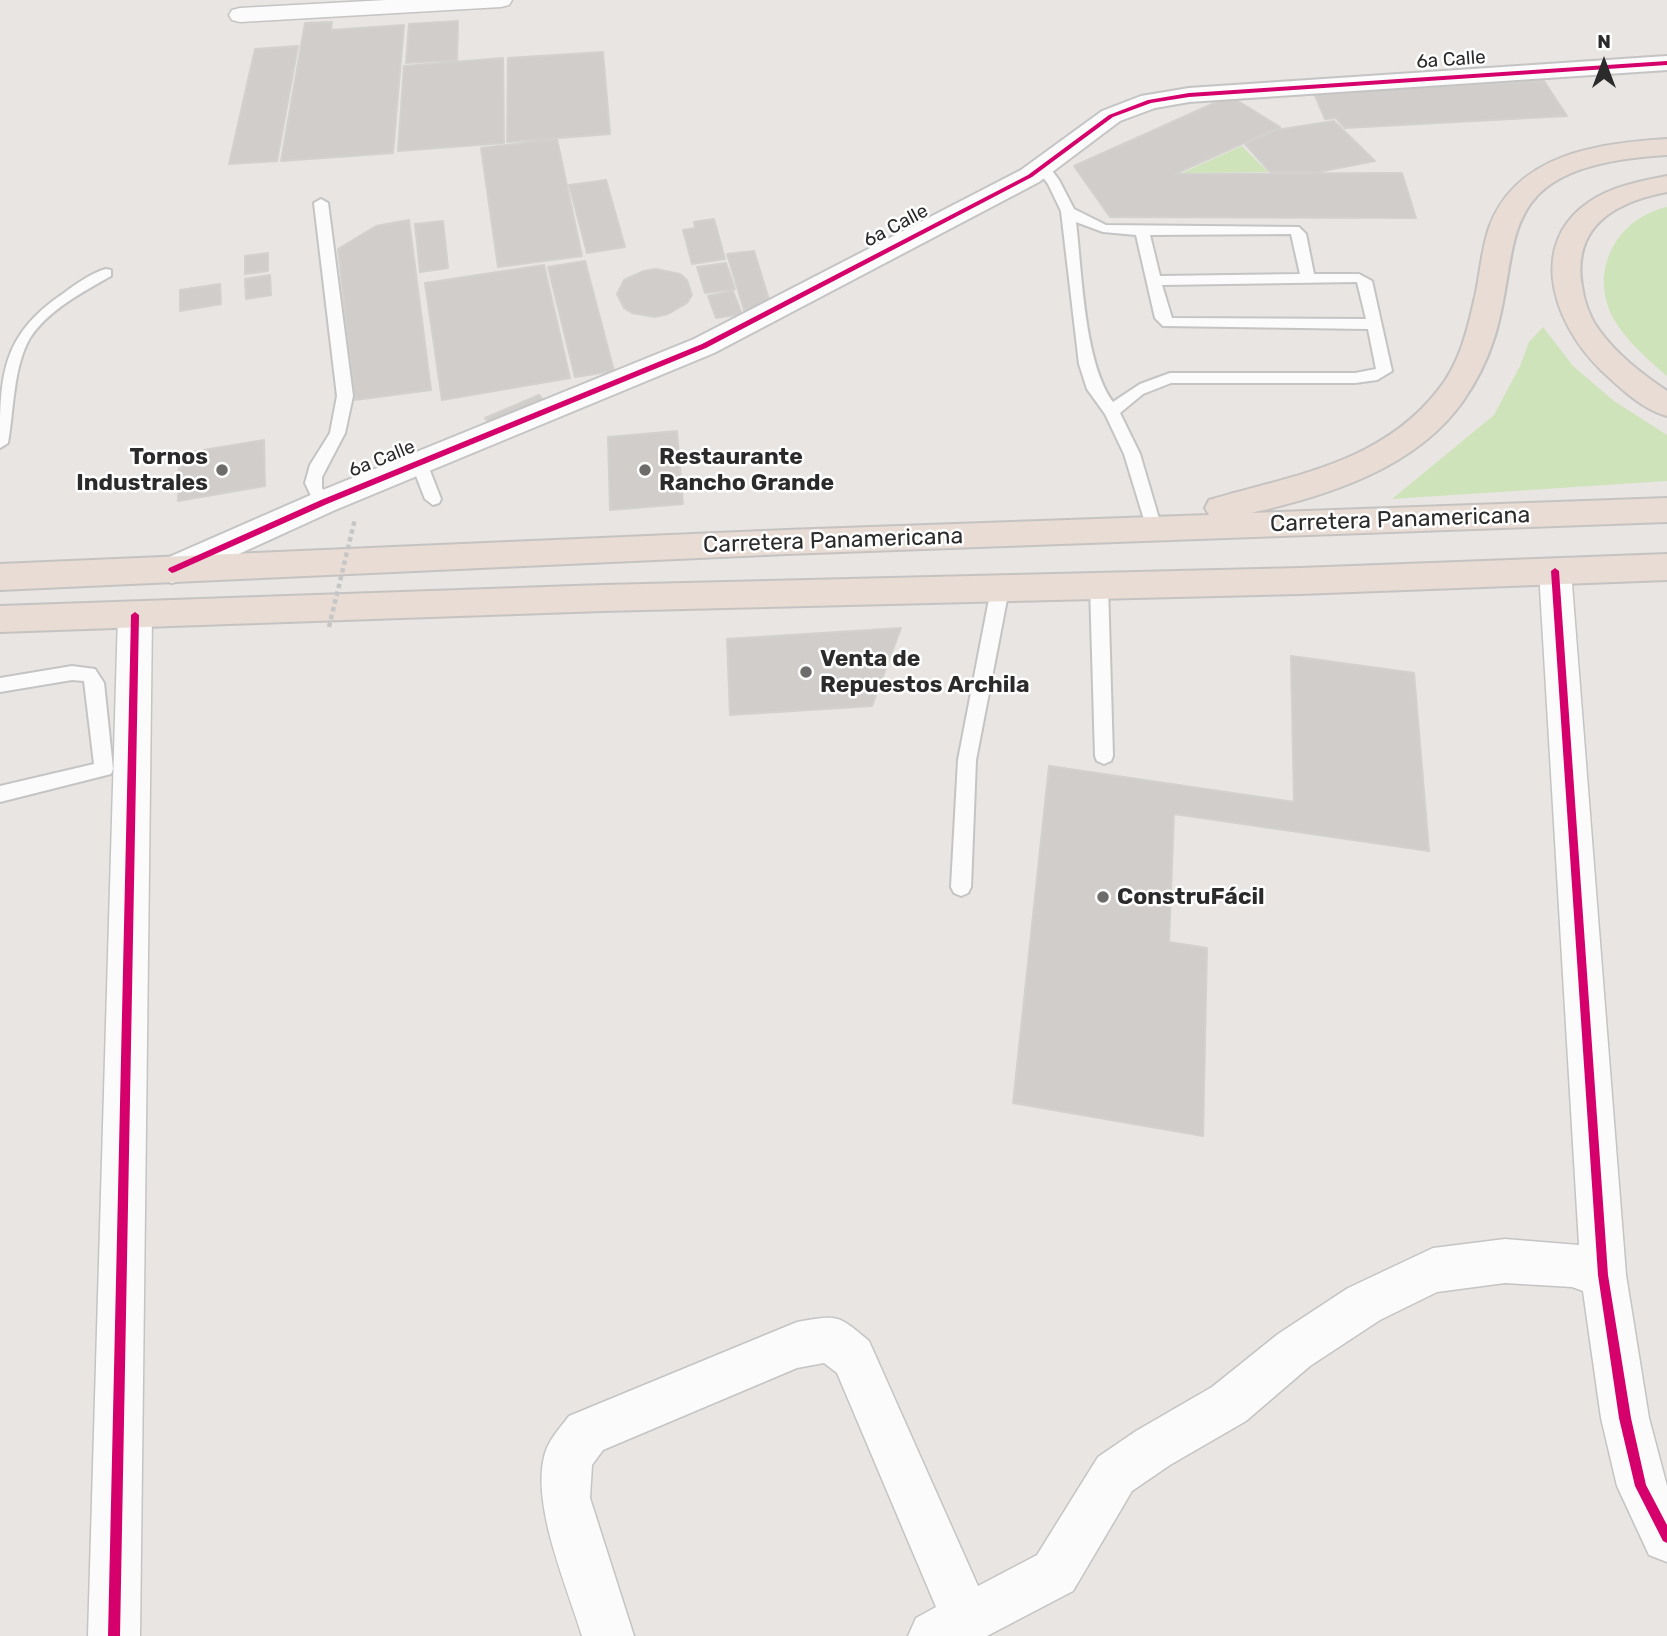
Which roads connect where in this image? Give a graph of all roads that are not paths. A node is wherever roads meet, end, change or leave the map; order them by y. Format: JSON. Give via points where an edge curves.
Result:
{"nodes":[{"id":1,"x":501,"y":0,"type":"edge"},
{"id":2,"x":240,"y":15,"type":"dead end"},
{"id":3,"x":1667,"y":63,"type":"edge"},
{"id":4,"x":1667,"y":146,"type":"edge"},
{"id":5,"x":1042,"y":167,"type":"junction"},
{"id":6,"x":1667,"y":184,"type":"edge"},
{"id":7,"x":321,"y":203,"type":"dead end"},
{"id":8,"x":1068,"y":211,"type":"junction"},
{"id":9,"x":1143,"y":231,"type":"junction"},
{"id":10,"x":106,"y":273,"type":"dead end"},
{"id":11,"x":1308,"y":278,"type":"junction"},
{"id":12,"x":1153,"y":281,"type":"junction"},
{"id":13,"x":1373,"y":324,"type":"junction"},
{"id":14,"x":1667,"y":406,"type":"edge"},
{"id":15,"x":1112,"y":412,"type":"junction"},
{"id":16,"x":0,"y":443,"type":"edge"},
{"id":17,"x":419,"y":463,"type":"junction"},
{"id":18,"x":433,"y":499,"type":"dead end"},
{"id":19,"x":324,"y":502,"type":"junction"},
{"id":20,"x":1667,"y":510,"type":"edge"},
{"id":21,"x":293,"y":516,"type":"junction"},
{"id":22,"x":1152,"y":522,"type":"junction"},
{"id":23,"x":1114,"y":530,"type":"junction"},
{"id":24,"x":786,"y":542,"type":"junction"},
{"id":25,"x":313,"y":564,"type":"junction"},
{"id":26,"x":1667,"y":567,"type":"edge"},
{"id":27,"x":172,"y":570,"type":"junction"},
{"id":28,"x":1555,"y":571,"type":"junction"},
{"id":29,"x":0,"y":577,"type":"edge"},
{"id":30,"x":1099,"y":586,"type":"junction"},
{"id":31,"x":1000,"y":589,"type":"junction"},
{"id":32,"x":0,"y":605,"type":"edge"},
{"id":33,"x":135,"y":615,"type":"junction"},
{"id":34,"x":0,"y":620,"type":"edge"},
{"id":35,"x":0,"y":685,"type":"edge"},
{"id":36,"x":1104,"y":756,"type":"dead end"},
{"id":37,"x":0,"y":794,"type":"edge"},
{"id":38,"x":961,"y":887,"type":"dead end"},
{"id":39,"x":1603,"y":1275,"type":"junction"},
{"id":40,"x":1667,"y":1537,"type":"edge"},
{"id":41,"x":950,"y":1626,"type":"edge"},
{"id":42,"x":114,"y":1636,"type":"edge"},
{"id":43,"x":608,"y":1636,"type":"edge"}],
"edges":[{"from":1,"to":2,"type":"street"},
{"from":3,"to":5,"type":"street","name":"6a Calle","via":[[1150,101],[1111,116]]},
{"from":4,"to":22,"type":"highway","via":[[1575,161],[1529,184],[1503,228],[1469,364],[1450,397],[1386,452],[1284,495]]},
{"from":5,"to":8,"type":"lane"},
{"from":5,"to":17,"type":"street","name":"6a Calle","via":[[704,346]]},
{"from":6,"to":14,"type":"highway","via":[[1628,192],[1589,214],[1568,244],[1564,265],[1572,305],[1588,335],[1624,375]]},
{"from":7,"to":19,"type":"lane","via":[[345,396],[344,416],[313,480]]},
{"from":8,"to":9,"type":"lane","via":[[1091,226]]},
{"from":8,"to":15,"type":"lane","via":[[1086,364],[1095,389]]},
{"from":9,"to":11,"type":"lane","via":[[1293,230],[1299,234]]},
{"from":9,"to":12,"type":"lane"},
{"from":10,"to":16,"type":"lane","via":[[37,321],[19,344]]},
{"from":11,"to":12,"type":"lane"},
{"from":11,"to":13,"type":"lane","via":[[1365,281]]},
{"from":12,"to":13,"type":"lane","via":[[1162,318],[1177,325]]},
{"from":13,"to":15,"type":"lane","via":[[1384,370],[1372,376],[1170,378],[1128,395]]},
{"from":15,"to":22,"type":"lane","via":[[1132,454]]},
{"from":17,"to":18,"type":"lane"},
{"from":17,"to":19,"type":"street","name":"6a Calle"},
{"from":19,"to":21,"type":"street","name":"6a Calle"},
{"from":20,"to":23,"type":"highway","name":"Carretera Panamericana"},
{"from":21,"to":25,"type":"street","via":[[294,540]]},
{"from":21,"to":27,"type":"street","name":"6a Calle"},
{"from":22,"to":23,"type":"highway"},
{"from":23,"to":24,"type":"highway","name":"Carretera Panamericana"},
{"from":24,"to":25,"type":"highway","name":"Carretera Panamericana"},
{"from":24,"to":32,"type":"highway","via":[[737,574],[29,596]]},
{"from":25,"to":27,"type":"highway","name":"Carretera Panamericana"},
{"from":26,"to":28,"type":"highway"},
{"from":27,"to":29,"type":"highway","name":"Carretera Panamericana"},
{"from":28,"to":30,"type":"highway"},
{"from":28,"to":39,"type":"street"},
{"from":30,"to":31,"type":"highway"},
{"from":30,"to":36,"type":"lane"},
{"from":31,"to":33,"type":"highway"},
{"from":31,"to":38,"type":"lane","via":[[967,760]]},
{"from":33,"to":34,"type":"highway"},
{"from":33,"to":42,"type":"street"},
{"from":35,"to":37,"type":"lane","via":[[89,674],[95,683],[104,769]]},
{"from":39,"to":40,"type":"street","via":[[1625,1418],[1641,1486]]},
{"from":39,"to":41,"type":"street","via":[[1572,1265],[1505,1261],[1433,1270],[1364,1304],[1294,1350],[1229,1404],[1115,1474],[1055,1573]]},
{"from":41,"to":43,"type":"street","via":[[853,1357],[831,1339],[797,1345],[586,1433],[568,1457],[565,1498]]}]}
